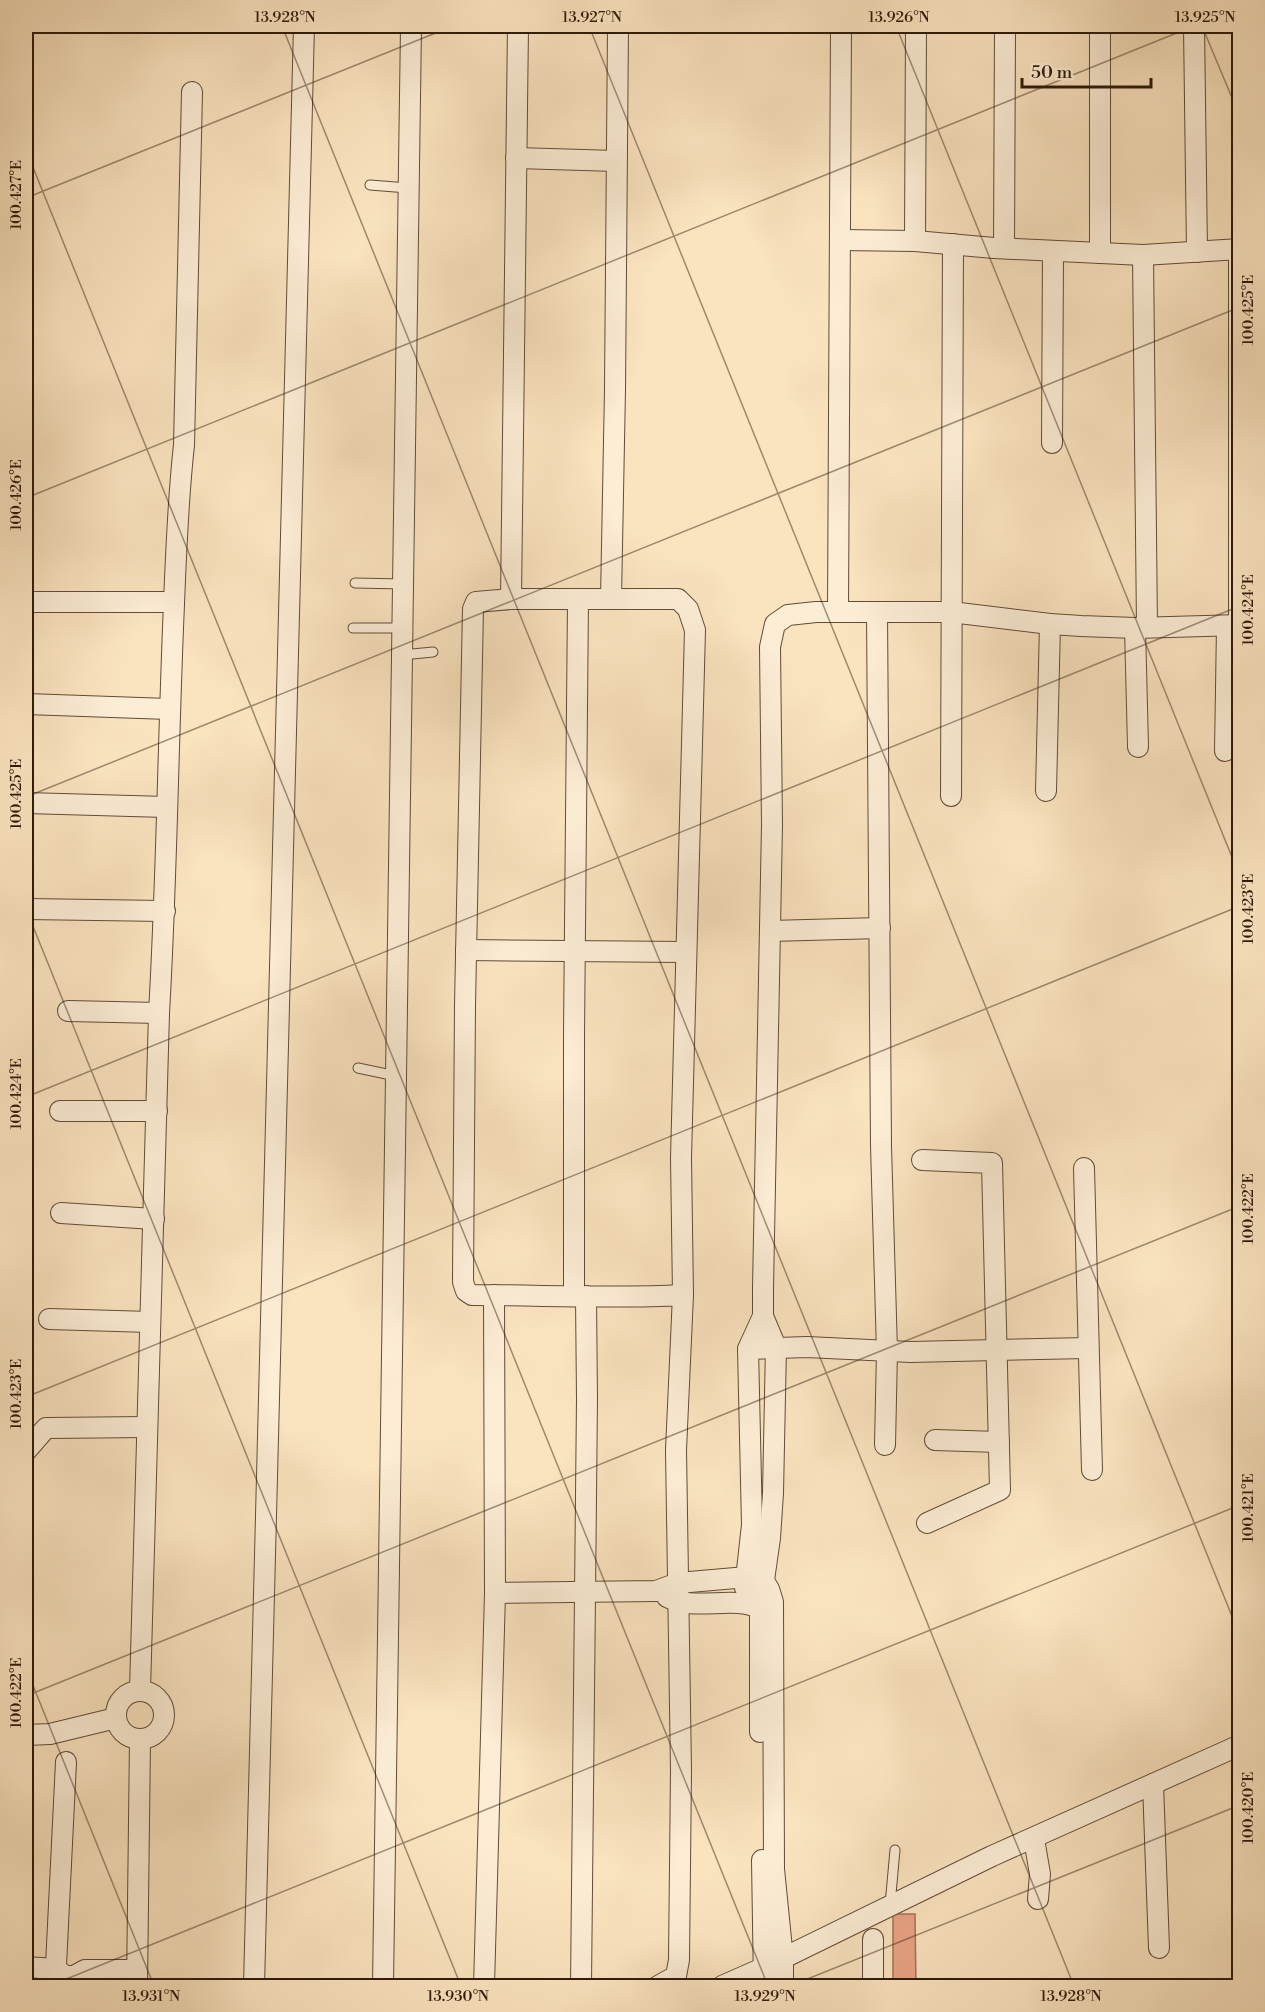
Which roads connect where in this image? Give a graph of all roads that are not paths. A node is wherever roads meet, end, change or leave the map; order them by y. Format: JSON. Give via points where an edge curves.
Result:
{"nodes":[{"id":1,"x":304,"y":26,"type":"edge"},
{"id":2,"x":411,"y":26,"type":"edge"},
{"id":3,"x":518,"y":26,"type":"edge"},
{"id":4,"x":618,"y":26,"type":"edge"},
{"id":5,"x":842,"y":26,"type":"edge"},
{"id":6,"x":916,"y":26,"type":"edge"},
{"id":7,"x":1005,"y":26,"type":"edge"},
{"id":8,"x":1100,"y":26,"type":"edge"},
{"id":9,"x":1194,"y":26,"type":"edge"},
{"id":10,"x":192,"y":92,"type":"dead end"},
{"id":11,"x":516,"y":158,"type":"junction"},
{"id":12,"x":616,"y":161,"type":"junction"},
{"id":13,"x":370,"y":185,"type":"dead end"},
{"id":14,"x":408,"y":188,"type":"junction"},
{"id":15,"x":840,"y":240,"type":"junction"},
{"id":16,"x":915,"y":241,"type":"junction"},
{"id":17,"x":953,"y":244,"type":"junction"},
{"id":18,"x":1004,"y":248,"type":"junction"},
{"id":19,"x":1239,"y":249,"type":"edge"},
{"id":20,"x":1053,"y":251,"type":"junction"},
{"id":21,"x":1197,"y":252,"type":"junction"},
{"id":22,"x":1100,"y":253,"type":"junction"},
{"id":23,"x":1143,"y":255,"type":"junction"},
{"id":24,"x":1052,"y":443,"type":"dead end"},
{"id":25,"x":355,"y":583,"type":"dead end"},
{"id":26,"x":403,"y":584,"type":"junction"},
{"id":27,"x":510,"y":599,"type":"junction"},
{"id":28,"x":578,"y":599,"type":"junction"},
{"id":29,"x":611,"y":599,"type":"junction"},
{"id":30,"x":26,"y":602,"type":"edge"},
{"id":31,"x":174,"y":602,"type":"junction"},
{"id":32,"x":838,"y":612,"type":"junction"},
{"id":33,"x":877,"y":612,"type":"junction"},
{"id":34,"x":951,"y":612,"type":"junction"},
{"id":35,"x":1050,"y":624,"type":"junction"},
{"id":36,"x":1235,"y":625,"type":"edge"},
{"id":37,"x":1141,"y":627,"type":"junction"},
{"id":38,"x":353,"y":628,"type":"dead end"},
{"id":39,"x":402,"y":628,"type":"junction"},
{"id":40,"x":433,"y":652,"type":"dead end"},
{"id":41,"x":402,"y":655,"type":"junction"},
{"id":42,"x":26,"y":704,"type":"edge"},
{"id":43,"x":169,"y":710,"type":"junction"},
{"id":44,"x":1138,"y":747,"type":"dead end"},
{"id":45,"x":1225,"y":751,"type":"dead end"},
{"id":46,"x":1046,"y":791,"type":"dead end"},
{"id":47,"x":951,"y":796,"type":"dead end"},
{"id":48,"x":26,"y":803,"type":"edge"},
{"id":49,"x":166,"y":807,"type":"junction"},
{"id":50,"x":26,"y":909,"type":"edge"},
{"id":51,"x":165,"y":911,"type":"junction"},
{"id":52,"x":880,"y":928,"type":"junction"},
{"id":53,"x":770,"y":931,"type":"junction"},
{"id":54,"x":466,"y":950,"type":"junction"},
{"id":55,"x":575,"y":952,"type":"junction"},
{"id":56,"x":685,"y":952,"type":"junction"},
{"id":57,"x":68,"y":1011,"type":"dead end"},
{"id":58,"x":159,"y":1013,"type":"junction"},
{"id":59,"x":358,"y":1068,"type":"dead end"},
{"id":60,"x":396,"y":1076,"type":"junction"},
{"id":61,"x":60,"y":1111,"type":"dead end"},
{"id":62,"x":157,"y":1112,"type":"junction"},
{"id":63,"x":922,"y":1160,"type":"dead end"},
{"id":64,"x":1084,"y":1168,"type":"dead end"},
{"id":65,"x":61,"y":1213,"type":"dead end"},
{"id":66,"x":154,"y":1219,"type":"junction"},
{"id":67,"x":494,"y":1295,"type":"junction"},
{"id":68,"x":683,"y":1295,"type":"junction"},
{"id":69,"x":580,"y":1296,"type":"junction"},
{"id":70,"x":763,"y":1316,"type":"junction"},
{"id":71,"x":49,"y":1319,"type":"dead end"},
{"id":72,"x":150,"y":1322,"type":"junction"},
{"id":73,"x":776,"y":1347,"type":"junction"},
{"id":74,"x":1087,"y":1348,"type":"junction"},
{"id":75,"x":748,"y":1349,"type":"junction"},
{"id":76,"x":997,"y":1350,"type":"junction"},
{"id":77,"x":887,"y":1351,"type":"junction"},
{"id":78,"x":147,"y":1426,"type":"junction"},
{"id":79,"x":935,"y":1440,"type":"dead end"},
{"id":80,"x":999,"y":1442,"type":"junction"},
{"id":81,"x":885,"y":1445,"type":"dead end"},
{"id":82,"x":26,"y":1451,"type":"edge"},
{"id":83,"x":1092,"y":1470,"type":"dead end"},
{"id":84,"x":927,"y":1523,"type":"dead end"},
{"id":85,"x":761,"y":1524,"type":"junction"},
{"id":86,"x":755,"y":1579,"type":"junction"},
{"id":87,"x":678,"y":1583,"type":"junction"},
{"id":88,"x":656,"y":1591,"type":"junction"},
{"id":89,"x":585,"y":1592,"type":"junction"},
{"id":90,"x":495,"y":1593,"type":"junction"},
{"id":91,"x":678,"y":1603,"type":"junction"},
{"id":92,"x":751,"y":1605,"type":"junction"},
{"id":93,"x":140,"y":1691,"type":"junction"},
{"id":94,"x":116,"y":1718,"type":"junction"},
{"id":95,"x":26,"y":1735,"type":"edge"},
{"id":96,"x":140,"y":1740,"type":"junction"},
{"id":97,"x":1239,"y":1744,"type":"edge"},
{"id":98,"x":66,"y":1762,"type":"dead end"},
{"id":99,"x":1152,"y":1784,"type":"junction"},
{"id":100,"x":1034,"y":1839,"type":"junction"},
{"id":101,"x":895,"y":1850,"type":"dead end"},
{"id":102,"x":1038,"y":1899,"type":"dead end"},
{"id":103,"x":890,"y":1906,"type":"junction"},
{"id":104,"x":873,"y":1939,"type":"dead end"},
{"id":105,"x":1160,"y":1948,"type":"dead end"},
{"id":106,"x":783,"y":1959,"type":"junction"},
{"id":107,"x":26,"y":1967,"type":"edge"},
{"id":108,"x":763,"y":1977,"type":"edge"},
{"id":109,"x":55,"y":1978,"type":"edge"},
{"id":110,"x":137,"y":1978,"type":"edge"},
{"id":111,"x":254,"y":1986,"type":"edge"},
{"id":112,"x":383,"y":1986,"type":"edge"},
{"id":113,"x":484,"y":1986,"type":"edge"},
{"id":114,"x":581,"y":1986,"type":"edge"},
{"id":115,"x":658,"y":1986,"type":"edge"},
{"id":116,"x":723,"y":1986,"type":"edge"},
{"id":117,"x":783,"y":1986,"type":"edge"},
{"id":118,"x":873,"y":1986,"type":"edge"}],
"edges":[{"from":1,"to":111,"type":"street"},
{"from":2,"to":14,"type":"street"},
{"from":3,"to":11,"type":"street"},
{"from":4,"to":12,"type":"street"},
{"from":5,"to":15,"type":"street"},
{"from":6,"to":16,"type":"street"},
{"from":7,"to":18,"type":"street"},
{"from":8,"to":22,"type":"street"},
{"from":9,"to":21,"type":"street"},
{"from":10,"to":31,"type":"street","via":[[184,445]]},
{"from":11,"to":12,"type":"street"},
{"from":11,"to":27,"type":"street"},
{"from":12,"to":29,"type":"street"},
{"from":13,"to":14,"type":"lane"},
{"from":14,"to":26,"type":"street"},
{"from":15,"to":16,"type":"street"},
{"from":15,"to":32,"type":"street"},
{"from":16,"to":17,"type":"street"},
{"from":17,"to":18,"type":"street"},
{"from":17,"to":34,"type":"street"},
{"from":18,"to":20,"type":"street"},
{"from":19,"to":21,"type":"street"},
{"from":19,"to":36,"type":"street"},
{"from":20,"to":22,"type":"street"},
{"from":20,"to":24,"type":"street"},
{"from":21,"to":23,"type":"street"},
{"from":22,"to":23,"type":"street"},
{"from":23,"to":37,"type":"street"},
{"from":25,"to":26,"type":"lane"},
{"from":26,"to":39,"type":"street"},
{"from":27,"to":28,"type":"street"},
{"from":27,"to":54,"type":"street","via":[[476,602],[473,609]]},
{"from":28,"to":29,"type":"street"},
{"from":28,"to":55,"type":"street"},
{"from":29,"to":56,"type":"street","via":[[678,599],[688,609],[694,630]]},
{"from":30,"to":31,"type":"street"},
{"from":31,"to":43,"type":"street"},
{"from":32,"to":33,"type":"street"},
{"from":32,"to":53,"type":"street","via":[[788,615],[775,624],[770,647]]},
{"from":33,"to":34,"type":"street"},
{"from":33,"to":52,"type":"street"},
{"from":34,"to":35,"type":"street"},
{"from":34,"to":47,"type":"street"},
{"from":35,"to":37,"type":"street"},
{"from":35,"to":46,"type":"street"},
{"from":36,"to":37,"type":"street"},
{"from":36,"to":45,"type":"street"},
{"from":37,"to":44,"type":"street"},
{"from":38,"to":39,"type":"lane"},
{"from":39,"to":41,"type":"street"},
{"from":40,"to":41,"type":"lane"},
{"from":41,"to":60,"type":"street"},
{"from":42,"to":43,"type":"street"},
{"from":43,"to":49,"type":"street"},
{"from":48,"to":49,"type":"street"},
{"from":49,"to":51,"type":"street"},
{"from":50,"to":51,"type":"street"},
{"from":51,"to":58,"type":"street"},
{"from":52,"to":53,"type":"street"},
{"from":52,"to":77,"type":"street"},
{"from":53,"to":70,"type":"street"},
{"from":54,"to":55,"type":"street"},
{"from":54,"to":67,"type":"street","via":[[463,1282],[466,1292],[472,1295]]},
{"from":55,"to":56,"type":"street"},
{"from":55,"to":69,"type":"street"},
{"from":56,"to":68,"type":"street"},
{"from":57,"to":58,"type":"street"},
{"from":58,"to":62,"type":"street"},
{"from":59,"to":60,"type":"lane"},
{"from":60,"to":112,"type":"street"},
{"from":61,"to":62,"type":"street"},
{"from":62,"to":66,"type":"street"},
{"from":63,"to":76,"type":"street","via":[[992,1163]]},
{"from":64,"to":74,"type":"street"},
{"from":65,"to":66,"type":"street"},
{"from":66,"to":72,"type":"street"},
{"from":67,"to":69,"type":"street"},
{"from":67,"to":90,"type":"street"},
{"from":68,"to":69,"type":"street"},
{"from":68,"to":87,"type":"street","via":[[676,1450]]},
{"from":69,"to":89,"type":"street"},
{"from":70,"to":73,"type":"street"},
{"from":70,"to":75,"type":"street"},
{"from":71,"to":72,"type":"street"},
{"from":72,"to":78,"type":"street"},
{"from":73,"to":75,"type":"street"},
{"from":73,"to":77,"type":"street"},
{"from":73,"to":85,"type":"street"},
{"from":74,"to":76,"type":"street"},
{"from":74,"to":83,"type":"street"},
{"from":75,"to":85,"type":"street"},
{"from":76,"to":77,"type":"street"},
{"from":76,"to":80,"type":"street"},
{"from":77,"to":81,"type":"street"},
{"from":78,"to":82,"type":"street","via":[[46,1428]]},
{"from":78,"to":93,"type":"street"},
{"from":79,"to":80,"type":"street"},
{"from":80,"to":84,"type":"street","via":[[1000,1490]]},
{"from":85,"to":86,"type":"street"},
{"from":86,"to":87,"type":"street"},
{"from":86,"to":92,"type":"street"},
{"from":86,"to":106,"type":"street","via":[[769,1589],[773,1602],[774,1869]]},
{"from":87,"to":88,"type":"street"},
{"from":87,"to":91,"type":"street"},
{"from":88,"to":89,"type":"street"},
{"from":88,"to":91,"type":"street"},
{"from":89,"to":90,"type":"street"},
{"from":89,"to":114,"type":"street"},
{"from":90,"to":113,"type":"street"},
{"from":91,"to":92,"type":"street"},
{"from":91,"to":115,"type":"street","via":[[679,1960],[676,1976]]},
{"from":92,"to":108,"type":"street"},
{"from":93,"to":94,"type":"street","via":[[122,1699]]},
{"from":93,"to":96,"type":"street","via":[[151,1694],[164,1710],[159,1731]]},
{"from":94,"to":95,"type":"street","via":[[50,1734]]},
{"from":94,"to":96,"type":"street","via":[[124,1734]]},
{"from":96,"to":110,"type":"street"},
{"from":97,"to":99,"type":"street"},
{"from":98,"to":109,"type":"street"},
{"from":99,"to":100,"type":"street"},
{"from":99,"to":105,"type":"street"},
{"from":100,"to":102,"type":"street","via":[[1040,1874]]},
{"from":100,"to":103,"type":"street"},
{"from":101,"to":103,"type":"lane"},
{"from":103,"to":106,"type":"street"},
{"from":104,"to":118,"type":"street"},
{"from":106,"to":108,"type":"street"},
{"from":106,"to":117,"type":"street"},
{"from":107,"to":109,"type":"street"},
{"from":108,"to":116,"type":"street"},
{"from":109,"to":110,"type":"street","via":[[85,1970]]}]}
